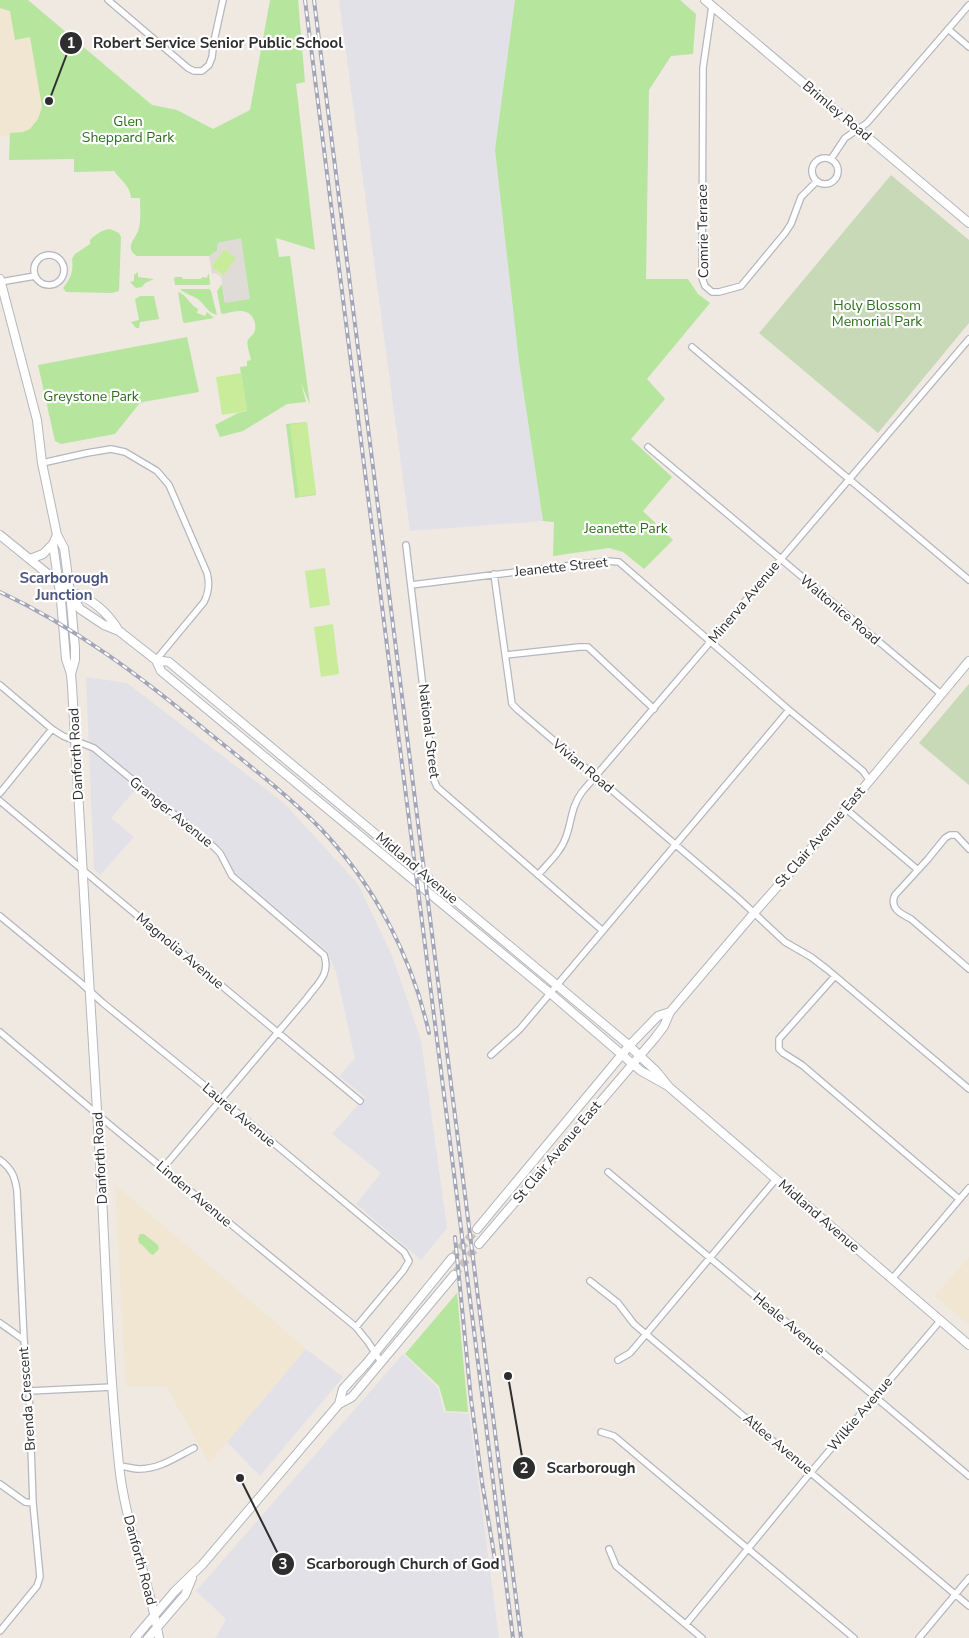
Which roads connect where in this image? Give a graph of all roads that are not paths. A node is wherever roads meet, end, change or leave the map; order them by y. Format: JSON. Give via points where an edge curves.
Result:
{"nodes":[{"id":1,"x":108,"y":0,"type":"edge"},
{"id":2,"x":223,"y":0,"type":"edge"},
{"id":3,"x":705,"y":0,"type":"edge"},
{"id":4,"x":712,"y":3,"type":"edge"},
{"id":5,"x":969,"y":5,"type":"edge"},
{"id":6,"x":948,"y":29,"type":"junction"},
{"id":7,"x":969,"y":47,"type":"edge"},
{"id":8,"x":858,"y":129,"type":"junction"},
{"id":9,"x":831,"y":160,"type":"junction"},
{"id":10,"x":817,"y":181,"type":"junction"},
{"id":11,"x":969,"y":223,"type":"edge"},
{"id":12,"x":35,"y":276,"type":"junction"},
{"id":13,"x":0,"y":281,"type":"edge"},
{"id":14,"x":969,"y":340,"type":"edge"},
{"id":15,"x":692,"y":347,"type":"dead end"},
{"id":16,"x":648,"y":447,"type":"dead end"},
{"id":17,"x":42,"y":463,"type":"junction"},
{"id":18,"x":849,"y":480,"type":"junction"},
{"id":19,"x":0,"y":535,"type":"edge"},
{"id":20,"x":57,"y":535,"type":"junction"},
{"id":21,"x":53,"y":544,"type":"junction"},
{"id":22,"x":406,"y":545,"type":"dead end"},
{"id":23,"x":30,"y":559,"type":"junction"},
{"id":24,"x":780,"y":560,"type":"junction"},
{"id":25,"x":494,"y":574,"type":"junction"},
{"id":26,"x":969,"y":580,"type":"edge"},
{"id":27,"x":58,"y":582,"type":"junction"},
{"id":28,"x":411,"y":584,"type":"junction"},
{"id":29,"x":70,"y":592,"type":"junction"},
{"id":30,"x":119,"y":631,"type":"junction"},
{"id":31,"x":710,"y":643,"type":"junction"},
{"id":32,"x":506,"y":655,"type":"junction"},
{"id":33,"x":156,"y":660,"type":"junction"},
{"id":34,"x":969,"y":661,"type":"edge"},
{"id":35,"x":71,"y":674,"type":"junction"},
{"id":36,"x":0,"y":685,"type":"edge"},
{"id":37,"x":941,"y":694,"type":"junction"},
{"id":38,"x":654,"y":709,"type":"junction"},
{"id":39,"x":789,"y":710,"type":"junction"},
{"id":40,"x":52,"y":729,"type":"junction"},
{"id":41,"x":75,"y":742,"type":"junction"},
{"id":42,"x":595,"y":777,"type":"junction"},
{"id":43,"x":870,"y":781,"type":"junction"},
{"id":44,"x":0,"y":793,"type":"edge"},
{"id":45,"x":0,"y":800,"type":"edge"},
{"id":46,"x":846,"y":809,"type":"junction"},
{"id":47,"x":675,"y":845,"type":"junction"},
{"id":48,"x":969,"y":849,"type":"edge"},
{"id":49,"x":82,"y":870,"type":"junction"},
{"id":50,"x":918,"y":870,"type":"junction"},
{"id":51,"x":538,"y":875,"type":"junction"},
{"id":52,"x":754,"y":913,"type":"junction"},
{"id":53,"x":0,"y":916,"type":"edge"},
{"id":54,"x":602,"y":931,"type":"junction"},
{"id":55,"x":969,"y":969,"type":"edge"},
{"id":56,"x":835,"y":976,"type":"junction"},
{"id":57,"x":557,"y":985,"type":"junction"},
{"id":58,"x":90,"y":991,"type":"junction"},
{"id":59,"x":550,"y":993,"type":"junction"},
{"id":60,"x":670,"y":1012,"type":"junction"},
{"id":61,"x":278,"y":1031,"type":"junction"},
{"id":62,"x":0,"y":1032,"type":"edge"},
{"id":63,"x":630,"y":1046,"type":"junction"},
{"id":64,"x":622,"y":1054,"type":"junction"},
{"id":65,"x":491,"y":1055,"type":"dead end"},
{"id":66,"x":639,"y":1055,"type":"junction"},
{"id":67,"x":633,"y":1063,"type":"junction"},
{"id":68,"x":670,"y":1087,"type":"junction"},
{"id":69,"x":969,"y":1089,"type":"edge"},
{"id":70,"x":221,"y":1099,"type":"junction"},
{"id":71,"x":360,"y":1101,"type":"dead end"},
{"id":72,"x":97,"y":1114,"type":"junction"},
{"id":73,"x":0,"y":1160,"type":"edge"},
{"id":74,"x":163,"y":1168,"type":"junction"},
{"id":75,"x":608,"y":1172,"type":"dead end"},
{"id":76,"x":776,"y":1179,"type":"junction"},
{"id":77,"x":969,"y":1188,"type":"edge"},
{"id":78,"x":959,"y":1200,"type":"junction"},
{"id":79,"x":477,"y":1229,"type":"tunnel mouth"},
{"id":80,"x":479,"y":1244,"type":"tunnel mouth"},
{"id":81,"x":710,"y":1257,"type":"junction"},
{"id":82,"x":452,"y":1258,"type":"tunnel mouth"},
{"id":83,"x":454,"y":1275,"type":"tunnel mouth"},
{"id":84,"x":892,"y":1279,"type":"junction"},
{"id":85,"x":590,"y":1280,"type":"dead end"},
{"id":86,"x":940,"y":1321,"type":"junction"},
{"id":87,"x":0,"y":1323,"type":"edge"},
{"id":88,"x":356,"y":1327,"type":"junction"},
{"id":89,"x":646,"y":1334,"type":"junction"},
{"id":90,"x":24,"y":1340,"type":"junction"},
{"id":91,"x":969,"y":1345,"type":"edge"},
{"id":92,"x":375,"y":1352,"type":"junction"},
{"id":93,"x":618,"y":1360,"type":"dead end"},
{"id":94,"x":381,"y":1362,"type":"junction"},
{"id":95,"x":113,"y":1387,"type":"junction"},
{"id":96,"x":29,"y":1391,"type":"junction"},
{"id":97,"x":875,"y":1397,"type":"junction"},
{"id":98,"x":338,"y":1404,"type":"junction"},
{"id":99,"x":601,"y":1432,"type":"dead end"},
{"id":100,"x":194,"y":1448,"type":"dead end"},
{"id":101,"x":119,"y":1466,"type":"junction"},
{"id":102,"x":811,"y":1472,"type":"junction"},
{"id":103,"x":969,"y":1476,"type":"edge"},
{"id":104,"x":0,"y":1484,"type":"edge"},
{"id":105,"x":33,"y":1504,"type":"junction"},
{"id":106,"x":747,"y":1548,"type":"junction"},
{"id":107,"x":609,"y":1549,"type":"dead end"},
{"id":108,"x":192,"y":1576,"type":"junction"},
{"id":109,"x":969,"y":1578,"type":"edge"},
{"id":110,"x":955,"y":1594,"type":"junction"},
{"id":111,"x":969,"y":1606,"type":"edge"},
{"id":112,"x":155,"y":1614,"type":"junction"},
{"id":113,"x":686,"y":1624,"type":"junction"},
{"id":114,"x":157,"y":1627,"type":"junction"},
{"id":115,"x":0,"y":1631,"type":"edge"},
{"id":116,"x":135,"y":1638,"type":"edge"},
{"id":117,"x":148,"y":1638,"type":"edge"},
{"id":118,"x":159,"y":1638,"type":"edge"},
{"id":119,"x":702,"y":1638,"type":"edge"},
{"id":120,"x":854,"y":1638,"type":"edge"},
{"id":121,"x":919,"y":1638,"type":"edge"}],
"edges":[{"from":1,"to":2,"type":"street","via":[[188,68],[202,71],[212,57]]},
{"from":3,"to":4,"type":"main road","name":"Brimley Road"},
{"from":4,"to":8,"type":"main road","name":"Brimley Road"},
{"from":4,"to":10,"type":"street","name":"Comrie Terrace","via":[[703,68],[702,278],[706,288],[716,292],[741,286],[785,233],[801,197]]},
{"from":5,"to":6,"type":"street"},
{"from":6,"to":7,"type":"street"},
{"from":6,"to":8,"type":"street","via":[[867,123]]},
{"from":8,"to":9,"type":"street","via":[[845,138]]},
{"from":8,"to":11,"type":"main road","name":"Brimley Road"},
{"from":9,"to":10,"type":"street","via":[[822,159],[814,164],[812,173]]},
{"from":9,"to":10,"type":"street","name":"Comrie Terrace","via":[[838,167],[837,176],[826,184]]},
{"from":12,"to":12,"type":"street","via":[[46,285],[56,284],[64,267],[58,259],[45,256],[37,262]]},
{"from":12,"to":13,"type":"street"},
{"from":13,"to":17,"type":"main road","name":"Danforth Road","via":[[37,420]]},
{"from":14,"to":18,"type":"street","name":"Minerva Avenue"},
{"from":15,"to":18,"type":"street"},
{"from":16,"to":24,"type":"street","name":"Waltonice Road"},
{"from":17,"to":20,"type":"main road","name":"Danforth Road"},
{"from":17,"to":33,"type":"street","via":[[116,449],[157,470],[168,484],[207,574],[209,586],[204,602]]},
{"from":18,"to":24,"type":"street","name":"Minerva Avenue"},
{"from":18,"to":26,"type":"street"},
{"from":19,"to":23,"type":"main road","name":"Midland Avenue"},
{"from":20,"to":21,"type":"main road"},
{"from":20,"to":29,"type":"main road","name":"Danforth Road","via":[[64,548]]},
{"from":21,"to":23,"type":"main road","via":[[43,554]]},
{"from":21,"to":27,"type":"main road","name":"Danforth Road"},
{"from":22,"to":28,"type":"street","name":"National Street"},
{"from":23,"to":27,"type":"main road","name":"Midland Avenue"},
{"from":24,"to":31,"type":"street","name":"Minerva Avenue"},
{"from":24,"to":37,"type":"street","name":"Waltonice Road"},
{"from":25,"to":28,"type":"street","name":"Jeanette Street"},
{"from":25,"to":31,"type":"street","name":"Jeanette Street","via":[[615,561]]},
{"from":25,"to":32,"type":"street","name":"Vivian Road"},
{"from":27,"to":29,"type":"main road","name":"Midland Avenue"},
{"from":27,"to":35,"type":"main road","name":"Danforth Road","via":[[66,658]]},
{"from":28,"to":51,"type":"street","name":"National Street","via":[[436,787]]},
{"from":29,"to":30,"type":"main road","name":"Midland Avenue","via":[[80,609]]},
{"from":29,"to":30,"type":"main road","name":"Midland Avenue","via":[[81,594],[110,616]]},
{"from":29,"to":35,"type":"main road","name":"Danforth Road","via":[[75,648]]},
{"from":30,"to":33,"type":"main road","name":"Midland Avenue"},
{"from":31,"to":38,"type":"street","name":"Minerva Avenue"},
{"from":31,"to":39,"type":"street","name":"Jeanette Street"},
{"from":32,"to":38,"type":"street","via":[[588,648]]},
{"from":32,"to":42,"type":"street","name":"Vivian Road","via":[[512,704]]},
{"from":33,"to":57,"type":"main road","name":"Midland Avenue","via":[[169,662]]},
{"from":33,"to":59,"type":"main road","name":"Midland Avenue","via":[[161,671]]},
{"from":34,"to":37,"type":"main road","name":"St Clair Avenue East"},
{"from":35,"to":41,"type":"main road","name":"Danforth Road"},
{"from":36,"to":40,"type":"street","name":"Granger Avenue"},
{"from":37,"to":43,"type":"main road","name":"St Clair Avenue East"},
{"from":38,"to":42,"type":"street","name":"Minerva Avenue"},
{"from":39,"to":43,"type":"street","name":"Jeanette Street","via":[[863,771]]},
{"from":39,"to":47,"type":"street"},
{"from":40,"to":41,"type":"street","name":"Granger Avenue"},
{"from":40,"to":44,"type":"street"},
{"from":41,"to":49,"type":"main road","name":"Danforth Road"},
{"from":41,"to":61,"type":"street","name":"Granger Avenue","via":[[94,748],[214,847],[232,876],[324,956],[327,970],[323,977]]},
{"from":42,"to":47,"type":"street","name":"Vivian Road"},
{"from":42,"to":51,"type":"street","name":"Minerva Avenue","via":[[574,805],[558,852]]},
{"from":43,"to":46,"type":"main road","name":"St Clair Avenue East"},
{"from":45,"to":49,"type":"street","name":"Magnolia Avenue"},
{"from":46,"to":50,"type":"street"},
{"from":46,"to":52,"type":"main road","name":"St Clair Avenue East"},
{"from":47,"to":52,"type":"street","name":"Vivian Road"},
{"from":47,"to":54,"type":"street"},
{"from":48,"to":50,"type":"street","via":[[956,835],[950,835]]},
{"from":49,"to":58,"type":"main road","name":"Danforth Road"},
{"from":49,"to":61,"type":"street","name":"Magnolia Avenue"},
{"from":50,"to":55,"type":"street","via":[[895,895],[894,906]]},
{"from":51,"to":54,"type":"street","name":"National Street"},
{"from":52,"to":56,"type":"street","name":"Vivian Road","via":[[785,942]]},
{"from":52,"to":60,"type":"main road","name":"St Clair Avenue East"},
{"from":53,"to":58,"type":"street","name":"Laurel Avenue"},
{"from":54,"to":57,"type":"street"},
{"from":56,"to":69,"type":"street","name":"Vivian Road"},
{"from":56,"to":78,"type":"street","via":[[779,1039],[778,1049],[802,1065]]},
{"from":57,"to":59,"type":"street"},
{"from":57,"to":63,"type":"main road","name":"Midland Avenue"},
{"from":58,"to":70,"type":"street","name":"Laurel Avenue"},
{"from":58,"to":72,"type":"main road","name":"Danforth Road"},
{"from":59,"to":64,"type":"main road","name":"Midland Avenue"},
{"from":59,"to":65,"type":"street","via":[[520,1029]]},
{"from":60,"to":63,"type":"main road","name":"St Clair Avenue East","via":[[658,1016]]},
{"from":60,"to":66,"type":"main road","name":"St Clair Avenue East","via":[[664,1026]]},
{"from":61,"to":70,"type":"street"},
{"from":61,"to":71,"type":"street","name":"Magnolia Avenue"},
{"from":62,"to":72,"type":"street","name":"Linden Avenue"},
{"from":63,"to":64,"type":"main road","name":"St Clair Avenue East"},
{"from":63,"to":66,"type":"main road","name":"Midland Avenue"},
{"from":64,"to":67,"type":"main road","name":"Midland Avenue"},
{"from":64,"to":79,"type":"main road","name":"St Clair Avenue East"},
{"from":66,"to":67,"type":"main road","name":"St Clair Avenue East"},
{"from":66,"to":68,"type":"main road","name":"Midland Avenue"},
{"from":67,"to":68,"type":"main road","name":"Midland Avenue"},
{"from":67,"to":80,"type":"main road","name":"St Clair Avenue East"},
{"from":68,"to":76,"type":"main road","name":"Midland Avenue"},
{"from":70,"to":74,"type":"street"},
{"from":70,"to":88,"type":"street","name":"Laurel Avenue","via":[[409,1258],[404,1272]]},
{"from":72,"to":74,"type":"street","name":"Linden Avenue"},
{"from":72,"to":95,"type":"main road","name":"Danforth Road"},
{"from":73,"to":90,"type":"street","name":"Brenda Crescent","via":[[12,1170],[17,1191]]},
{"from":74,"to":88,"type":"street","name":"Linden Avenue"},
{"from":75,"to":81,"type":"street","name":"Heale Avenue"},
{"from":76,"to":81,"type":"street"},
{"from":76,"to":84,"type":"main road","name":"Midland Avenue"},
{"from":77,"to":78,"type":"street"},
{"from":78,"to":84,"type":"street"},
{"from":81,"to":89,"type":"street"},
{"from":81,"to":97,"type":"street","name":"Heale Avenue"},
{"from":82,"to":92,"type":"main road"},
{"from":83,"to":94,"type":"main road"},
{"from":84,"to":86,"type":"main road","name":"Midland Avenue"},
{"from":85,"to":89,"type":"street","name":"Atlee Avenue","via":[[618,1303],[629,1319]]},
{"from":86,"to":91,"type":"main road","name":"Midland Avenue"},
{"from":86,"to":97,"type":"street","name":"Wilkie Avenue"},
{"from":87,"to":90,"type":"street"},
{"from":88,"to":92,"type":"street","name":"Linden Avenue"},
{"from":89,"to":93,"type":"street","via":[[630,1353]]},
{"from":89,"to":102,"type":"street","name":"Atlee Avenue"},
{"from":90,"to":96,"type":"street","name":"Brenda Crescent"},
{"from":92,"to":94,"type":"street","name":"Linden Avenue"},
{"from":92,"to":98,"type":"main road","via":[[343,1389]]},
{"from":94,"to":98,"type":"main road","via":[[352,1397]]},
{"from":95,"to":96,"type":"street"},
{"from":95,"to":101,"type":"main road","name":"Danforth Road"},
{"from":96,"to":105,"type":"street","name":"Brenda Crescent"},
{"from":97,"to":102,"type":"street","name":"Wilkie Avenue"},
{"from":97,"to":103,"type":"street","name":"Heale Avenue"},
{"from":98,"to":108,"type":"main road"},
{"from":99,"to":106,"type":"street","via":[[614,1436]]},
{"from":100,"to":101,"type":"street","via":[[160,1466],[137,1469]]},
{"from":101,"to":112,"type":"main road","name":"Danforth Road","via":[[134,1544]]},
{"from":102,"to":106,"type":"street","name":"Wilkie Avenue"},
{"from":102,"to":110,"type":"street","name":"Atlee Avenue"},
{"from":104,"to":105,"type":"street"},
{"from":105,"to":115,"type":"street","name":"Brenda Crescent","via":[[40,1577],[37,1586]]},
{"from":106,"to":113,"type":"street","name":"Wilkie Avenue"},
{"from":106,"to":120,"type":"street"},
{"from":107,"to":113,"type":"street","via":[[616,1566]]},
{"from":108,"to":112,"type":"main road"},
{"from":108,"to":114,"type":"main road","via":[[186,1595]]},
{"from":109,"to":110,"type":"street"},
{"from":110,"to":111,"type":"street","name":"Atlee Avenue"},
{"from":110,"to":121,"type":"street"},
{"from":112,"to":114,"type":"main road","name":"Danforth Road"},
{"from":112,"to":116,"type":"main road"},
{"from":113,"to":119,"type":"street"},
{"from":114,"to":117,"type":"main road"},
{"from":114,"to":118,"type":"main road","name":"Danforth Road"}]}
